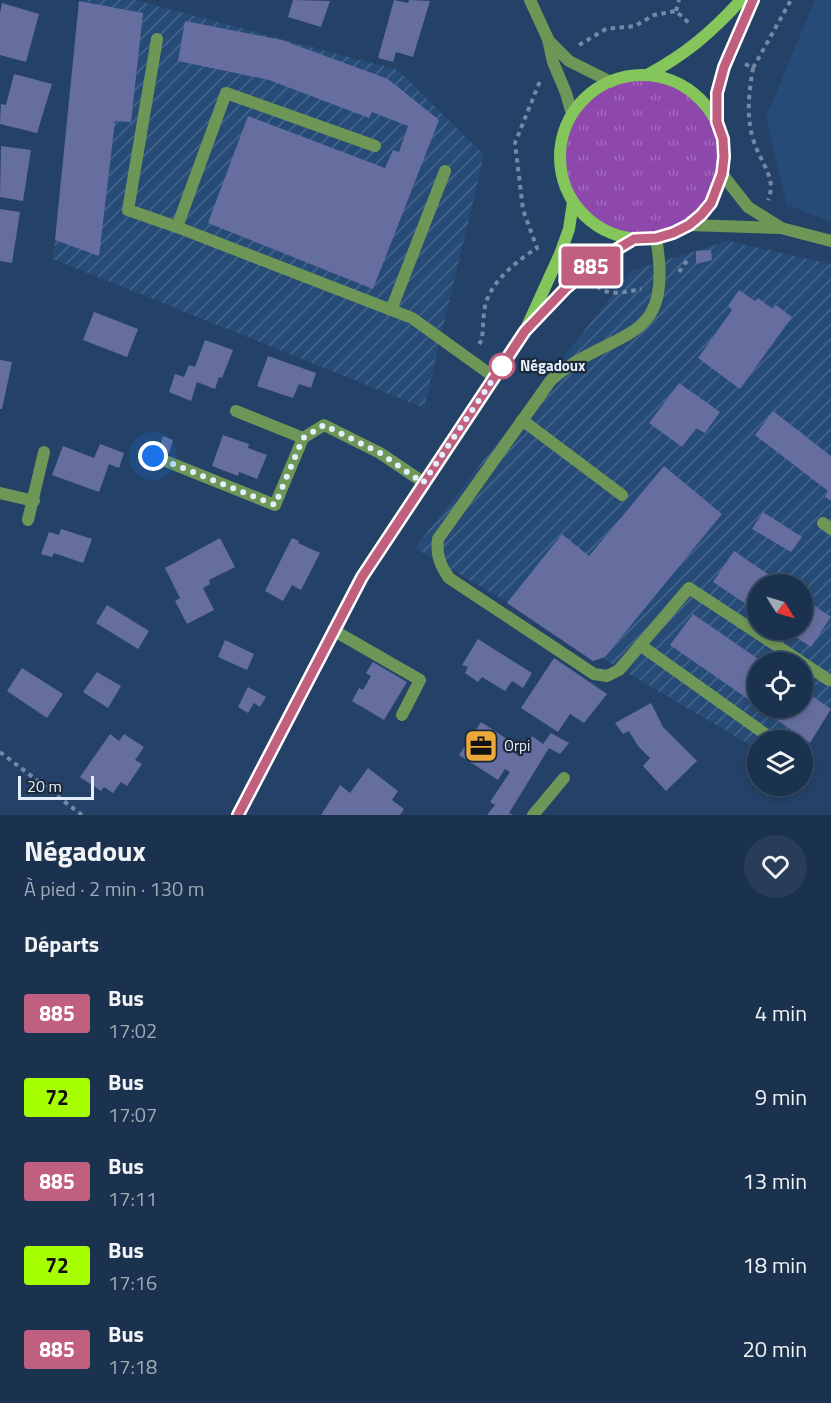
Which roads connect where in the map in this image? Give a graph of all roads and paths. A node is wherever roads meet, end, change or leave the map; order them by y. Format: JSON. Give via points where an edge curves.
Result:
{"nodes":[{"id":1,"x":530,"y":0,"type":"edge"},
{"id":2,"x":679,"y":0,"type":"edge"},
{"id":3,"x":741,"y":0,"type":"edge"},
{"id":4,"x":753,"y":0,"type":"edge"},
{"id":5,"x":791,"y":0,"type":"edge"},
{"id":6,"x":676,"y":11,"type":"junction"},
{"id":7,"x":704,"y":38,"type":"junction"},
{"id":8,"x":157,"y":39,"type":"dead end"},
{"id":9,"x":728,"y":56,"type":"junction"},
{"id":10,"x":558,"y":59,"type":"junction"},
{"id":11,"x":753,"y":68,"type":"junction"},
{"id":12,"x":647,"y":75,"type":"junction"},
{"id":13,"x":611,"y":82,"type":"junction"},
{"id":14,"x":572,"y":114,"type":"junction"},
{"id":15,"x":717,"y":122,"type":"junction"},
{"id":16,"x":375,"y":146,"type":"dead end"},
{"id":17,"x":446,"y":171,"type":"dead end"},
{"id":18,"x":722,"y":174,"type":"junction"},
{"id":19,"x":573,"y":202,"type":"junction"},
{"id":20,"x":761,"y":217,"type":"junction"},
{"id":21,"x":689,"y":225,"type":"junction"},
{"id":22,"x":177,"y":227,"type":"junction"},
{"id":23,"x":781,"y":228,"type":"junction"},
{"id":24,"x":656,"y":238,"type":"junction"},
{"id":25,"x":634,"y":239,"type":"junction"},
{"id":26,"x":831,"y":241,"type":"edge"},
{"id":27,"x":537,"y":248,"type":"junction"},
{"id":28,"x":560,"y":254,"type":"junction"},
{"id":29,"x":689,"y":258,"type":"dead end"},
{"id":30,"x":582,"y":274,"type":"junction"},
{"id":31,"x":660,"y":284,"type":"junction"},
{"id":32,"x":391,"y":310,"type":"junction"},
{"id":33,"x":525,"y":331,"type":"junction"},
{"id":34,"x":470,"y":360,"type":"junction"},
{"id":35,"x":494,"y":377,"type":"junction"},
{"id":36,"x":236,"y":411,"type":"dead end"},
{"id":37,"x":522,"y":420,"type":"junction"},
{"id":38,"x":303,"y":438,"type":"junction"},
{"id":39,"x":44,"y":452,"type":"dead end"},
{"id":40,"x":153,"y":456,"type":"dead end"},
{"id":41,"x":423,"y":483,"type":"junction"},
{"id":42,"x":0,"y":493,"type":"edge"},
{"id":43,"x":622,"y":495,"type":"dead end"},
{"id":44,"x":34,"y":501,"type":"junction"},
{"id":45,"x":28,"y":520,"type":"dead end"},
{"id":46,"x":333,"y":630,"type":"junction"},
{"id":47,"x":640,"y":645,"type":"junction"},
{"id":48,"x":829,"y":680,"type":"dead end"},
{"id":49,"x":402,"y":715,"type":"dead end"},
{"id":50,"x":760,"y":730,"type":"edge"},
{"id":51,"x":0,"y":752,"type":"edge"},
{"id":52,"x":564,"y":778,"type":"dead end"},
{"id":53,"x":82,"y":815,"type":"edge"},
{"id":54,"x":238,"y":815,"type":"edge"},
{"id":55,"x":533,"y":815,"type":"edge"}],
"edges":[{"from":1,"to":10,"type":"street"},
{"from":2,"to":6,"type":"path"},
{"from":3,"to":7,"type":"main road"},
{"from":4,"to":9,"type":"main road"},
{"from":5,"to":11,"type":"path"},
{"from":6,"to":7,"type":"path"},
{"from":6,"to":10,"type":"path","via":[[654,15],[635,26],[606,29]]},
{"from":7,"to":12,"type":"main road"},
{"from":8,"to":22,"type":"street","via":[[128,210]]},
{"from":9,"to":11,"type":"path"},
{"from":9,"to":15,"type":"main road","via":[[717,93]]},
{"from":10,"to":13,"type":"street"},
{"from":10,"to":14,"type":"street"},
{"from":10,"to":27,"type":"path","via":[[544,69],[515,143],[523,210]]},
{"from":11,"to":20,"type":"path","via":[[750,124],[770,176],[771,193]]},
{"from":12,"to":13,"type":"main road"},
{"from":12,"to":15,"type":"main road","via":[[680,84],[695,94]]},
{"from":13,"to":14,"type":"main road","via":[[594,91]]},
{"from":14,"to":19,"type":"main road","via":[[562,140],[560,161]]},
{"from":15,"to":18,"type":"main road","via":[[723,139]]},
{"from":16,"to":22,"type":"street","via":[[226,93]]},
{"from":17,"to":32,"type":"street"},
{"from":18,"to":20,"type":"street"},
{"from":18,"to":21,"type":"main road","via":[[711,203]]},
{"from":19,"to":25,"type":"main road","via":[[599,228]]},
{"from":19,"to":28,"type":"main road"},
{"from":20,"to":23,"type":"street"},
{"from":21,"to":23,"type":"street"},
{"from":21,"to":24,"type":"main road"},
{"from":22,"to":32,"type":"street"},
{"from":23,"to":26,"type":"street"},
{"from":24,"to":25,"type":"main road"},
{"from":24,"to":31,"type":"street"},
{"from":25,"to":30,"type":"main road"},
{"from":27,"to":28,"type":"path"},
{"from":27,"to":34,"type":"path","via":[[518,260],[486,302],[482,340]]},
{"from":28,"to":33,"type":"main road"},
{"from":29,"to":31,"type":"path","via":[[673,280]]},
{"from":30,"to":31,"type":"path","via":[[603,292],[640,290]]},
{"from":30,"to":33,"type":"main road"},
{"from":31,"to":37,"type":"street","via":[[654,309],[646,321],[632,333],[560,372]]},
{"from":32,"to":34,"type":"street","via":[[412,318]]},
{"from":33,"to":35,"type":"main road"},
{"from":34,"to":35,"type":"street"},
{"from":35,"to":41,"type":"main road"},
{"from":36,"to":38,"type":"street"},
{"from":37,"to":43,"type":"street"},
{"from":37,"to":47,"type":"street","via":[[438,539],[436,553],[442,568],[449,578],[594,674],[607,676],[619,670]]},
{"from":38,"to":40,"type":"street","via":[[275,505]]},
{"from":38,"to":41,"type":"street","via":[[324,425],[380,453]]},
{"from":39,"to":44,"type":"street"},
{"from":41,"to":46,"type":"main road"},
{"from":42,"to":44,"type":"street"},
{"from":44,"to":45,"type":"street"},
{"from":46,"to":49,"type":"street","via":[[420,680]]},
{"from":46,"to":54,"type":"main road"},
{"from":47,"to":48,"type":"street","via":[[689,588]]},
{"from":47,"to":50,"type":"street"},
{"from":51,"to":53,"type":"path"},
{"from":52,"to":55,"type":"street"}]}
